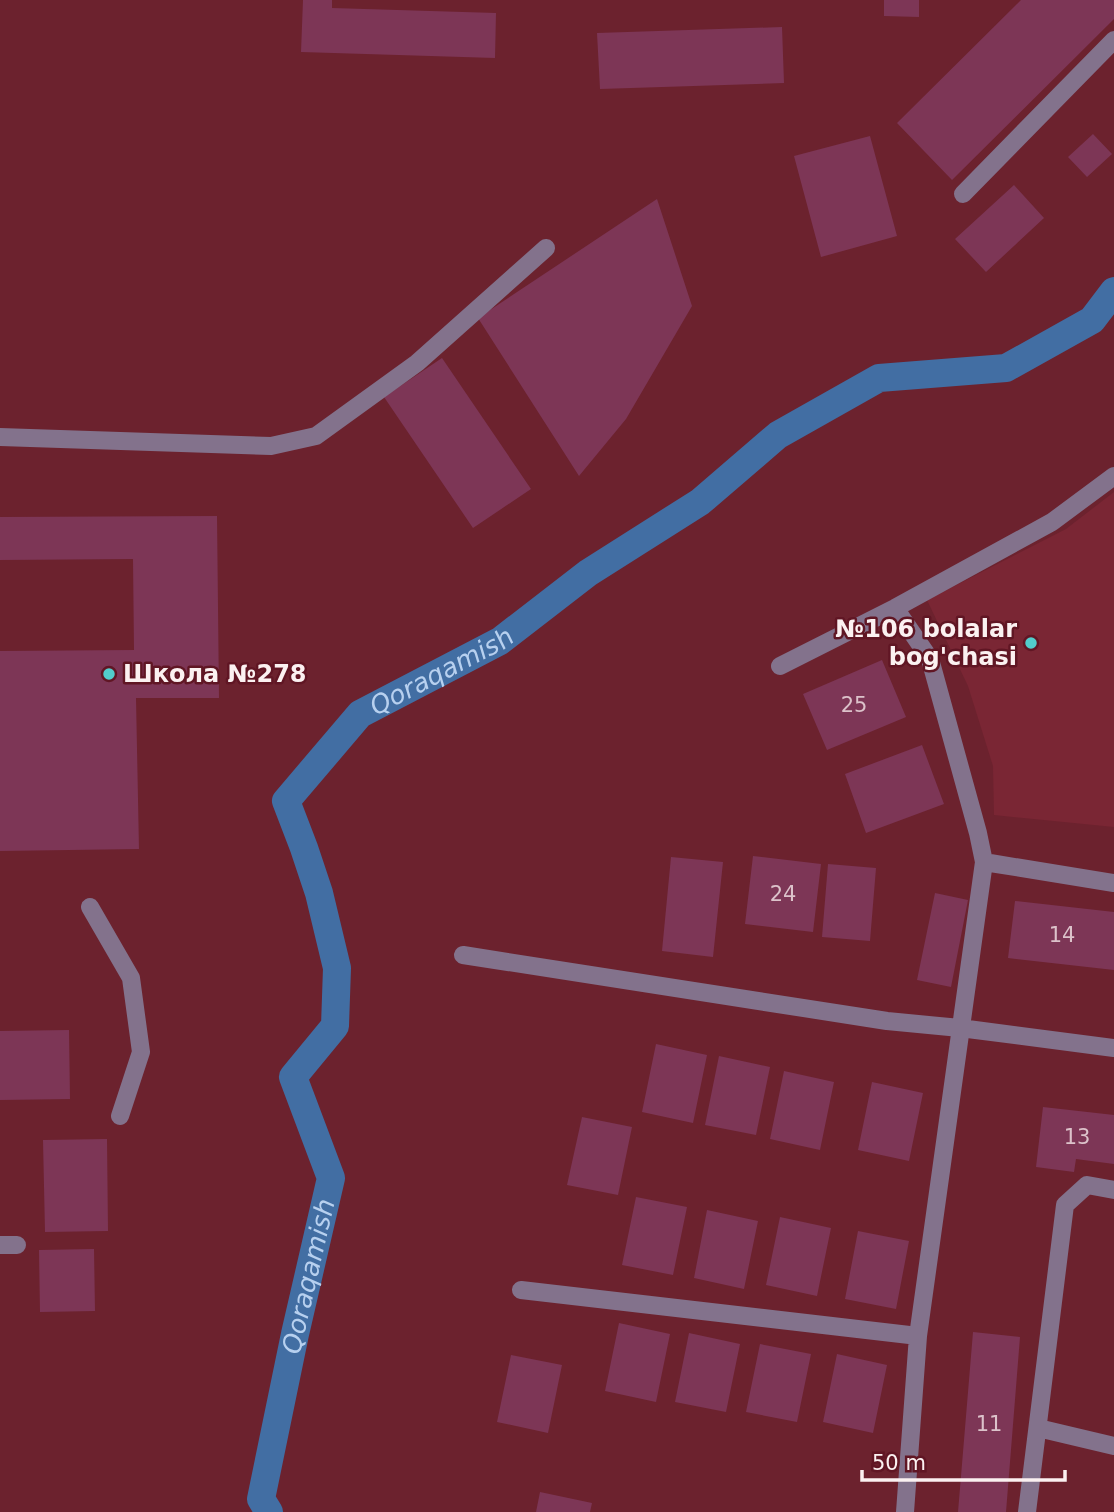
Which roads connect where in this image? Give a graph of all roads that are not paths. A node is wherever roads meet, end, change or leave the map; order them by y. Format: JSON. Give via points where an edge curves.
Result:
{"nodes":[{"id":1,"x":1114,"y":40,"type":"edge"},
{"id":2,"x":963,"y":194,"type":"dead end"},
{"id":3,"x":546,"y":248,"type":"dead end"},
{"id":4,"x":0,"y":437,"type":"edge"},
{"id":5,"x":1114,"y":475,"type":"edge"},
{"id":6,"x":895,"y":608,"type":"junction"},
{"id":7,"x":780,"y":666,"type":"dead end"},
{"id":8,"x":984,"y":862,"type":"junction"},
{"id":9,"x":1114,"y":883,"type":"edge"},
{"id":10,"x":90,"y":907,"type":"dead end"},
{"id":11,"x":463,"y":955,"type":"dead end"},
{"id":12,"x":960,"y":1028,"type":"junction"},
{"id":13,"x":1114,"y":1048,"type":"edge"},
{"id":14,"x":120,"y":1116,"type":"dead end"},
{"id":15,"x":1114,"y":1190,"type":"edge"},
{"id":16,"x":521,"y":1290,"type":"dead end"},
{"id":17,"x":918,"y":1336,"type":"junction"},
{"id":18,"x":1038,"y":1428,"type":"junction"},
{"id":19,"x":1114,"y":1447,"type":"edge"},
{"id":20,"x":905,"y":1512,"type":"edge"},
{"id":21,"x":1027,"y":1512,"type":"edge"}],
"edges":[{"from":1,"to":2,"type":"lane"},
{"from":3,"to":4,"type":"lane","via":[[417,363],[316,436],[271,446]]},
{"from":5,"to":6,"type":"lane","via":[[1052,522]]},
{"from":6,"to":7,"type":"lane"},
{"from":6,"to":8,"type":"lane","via":[[930,659]]},
{"from":8,"to":9,"type":"lane"},
{"from":8,"to":12,"type":"lane"},
{"from":10,"to":14,"type":"lane","via":[[131,978],[141,1052]]},
{"from":11,"to":12,"type":"lane","via":[[887,1021]]},
{"from":12,"to":13,"type":"lane"},
{"from":12,"to":17,"type":"lane"},
{"from":15,"to":18,"type":"lane","via":[[1087,1185],[1065,1205]]},
{"from":16,"to":17,"type":"lane"},
{"from":17,"to":20,"type":"lane"},
{"from":18,"to":19,"type":"lane"},
{"from":18,"to":21,"type":"lane"}]}
